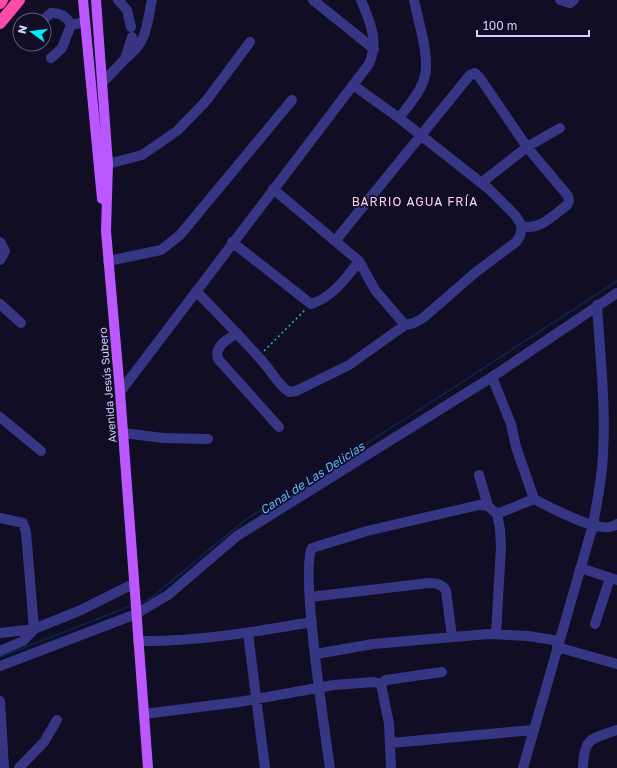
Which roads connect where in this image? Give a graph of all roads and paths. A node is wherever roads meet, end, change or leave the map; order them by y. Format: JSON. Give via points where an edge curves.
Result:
{"nodes":[{"id":1,"x":2,"y":0,"type":"edge"},
{"id":2,"x":19,"y":0,"type":"edge"},
{"id":3,"x":83,"y":0,"type":"edge"},
{"id":4,"x":96,"y":0,"type":"edge"},
{"id":5,"x":118,"y":0,"type":"edge"},
{"id":6,"x":152,"y":0,"type":"edge"},
{"id":7,"x":314,"y":0,"type":"edge"},
{"id":8,"x":361,"y":0,"type":"edge"},
{"id":9,"x":414,"y":0,"type":"edge"},
{"id":10,"x":560,"y":0,"type":"edge"},
{"id":11,"x":574,"y":0,"type":"edge"},
{"id":12,"x":0,"y":3,"type":"edge"},
{"id":13,"x":52,"y":13,"type":"edge"},
{"id":14,"x":85,"y":22,"type":"junction"},
{"id":15,"x":0,"y":23,"type":"edge"},
{"id":16,"x":70,"y":25,"type":"junction"},
{"id":17,"x":250,"y":42,"type":"dead end"},
{"id":18,"x":374,"y":49,"type":"junction"},
{"id":19,"x":51,"y":58,"type":"dead end"},
{"id":20,"x":125,"y":59,"type":"junction"},
{"id":21,"x":103,"y":82,"type":"junction"},
{"id":22,"x":353,"y":85,"type":"junction"},
{"id":23,"x":292,"y":100,"type":"dead end"},
{"id":24,"x":399,"y":118,"type":"junction"},
{"id":25,"x":560,"y":128,"type":"dead end"},
{"id":26,"x":422,"y":136,"type":"junction"},
{"id":27,"x":527,"y":147,"type":"junction"},
{"id":28,"x":108,"y":164,"type":"junction"},
{"id":29,"x":481,"y":183,"type":"junction"},
{"id":30,"x":273,"y":189,"type":"junction"},
{"id":31,"x":522,"y":226,"type":"junction"},
{"id":32,"x":106,"y":231,"type":"junction"},
{"id":33,"x":335,"y":241,"type":"junction"},
{"id":34,"x":0,"y":242,"type":"edge"},
{"id":35,"x":232,"y":242,"type":"junction"},
{"id":36,"x":0,"y":260,"type":"edge"},
{"id":37,"x":359,"y":261,"type":"junction"},
{"id":38,"x":108,"y":262,"type":"junction"},
{"id":39,"x":196,"y":291,"type":"junction"},
{"id":40,"x":617,"y":293,"type":"edge"},
{"id":41,"x":0,"y":304,"type":"edge"},
{"id":42,"x":311,"y":304,"type":"junction"},
{"id":43,"x":597,"y":305,"type":"junction"},
{"id":44,"x":21,"y":323,"type":"dead end"},
{"id":45,"x":405,"y":325,"type":"junction"},
{"id":46,"x":237,"y":333,"type":"junction"},
{"id":47,"x":258,"y":356,"type":"junction"},
{"id":48,"x":492,"y":377,"type":"junction"},
{"id":49,"x":120,"y":392,"type":"junction"},
{"id":50,"x":0,"y":417,"type":"edge"},
{"id":51,"x":278,"y":427,"type":"dead end"},
{"id":52,"x":123,"y":433,"type":"junction"},
{"id":53,"x":208,"y":439,"type":"dead end"},
{"id":54,"x":41,"y":451,"type":"dead end"},
{"id":55,"x":479,"y":476,"type":"dead end"},
{"id":56,"x":534,"y":499,"type":"junction"},
{"id":57,"x":488,"y":506,"type":"junction"},
{"id":58,"x":496,"y":514,"type":"junction"},
{"id":59,"x":0,"y":518,"type":"edge"},
{"id":60,"x":617,"y":524,"type":"edge"},
{"id":61,"x":593,"y":525,"type":"junction"},
{"id":62,"x":580,"y":568,"type":"junction"},
{"id":63,"x":614,"y":579,"type":"edge"},
{"id":64,"x":134,"y":589,"type":"junction"},
{"id":65,"x":310,"y":597,"type":"junction"},
{"id":66,"x":136,"y":612,"type":"junction"},
{"id":67,"x":312,"y":622,"type":"junction"},
{"id":68,"x":595,"y":624,"type":"dead end"},
{"id":69,"x":34,"y":629,"type":"junction"},
{"id":70,"x":0,"y":632,"type":"edge"},
{"id":71,"x":248,"y":633,"type":"junction"},
{"id":72,"x":496,"y":634,"type":"junction"},
{"id":73,"x":452,"y":637,"type":"junction"},
{"id":74,"x":138,"y":641,"type":"junction"},
{"id":75,"x":558,"y":644,"type":"junction"},
{"id":76,"x":0,"y":651,"type":"edge"},
{"id":77,"x":316,"y":654,"type":"junction"},
{"id":78,"x":617,"y":664,"type":"edge"},
{"id":79,"x":0,"y":666,"type":"edge"},
{"id":80,"x":442,"y":672,"type":"dead end"},
{"id":81,"x":381,"y":684,"type":"junction"},
{"id":82,"x":320,"y":687,"type":"junction"},
{"id":83,"x":256,"y":699,"type":"junction"},
{"id":84,"x":0,"y":700,"type":"edge"},
{"id":85,"x":144,"y":714,"type":"junction"},
{"id":86,"x":57,"y":720,"type":"dead end"},
{"id":87,"x":533,"y":730,"type":"junction"},
{"id":88,"x":617,"y":730,"type":"edge"},
{"id":89,"x":391,"y":743,"type":"junction"},
{"id":90,"x":4,"y":768,"type":"edge"},
{"id":91,"x":19,"y":768,"type":"edge"},
{"id":92,"x":148,"y":768,"type":"edge"},
{"id":93,"x":264,"y":768,"type":"edge"},
{"id":94,"x":330,"y":768,"type":"edge"},
{"id":95,"x":391,"y":768,"type":"edge"},
{"id":96,"x":523,"y":768,"type":"edge"},
{"id":97,"x":584,"y":768,"type":"edge"}],
"edges":[{"from":1,"to":12,"type":"highway"},
{"from":2,"to":15,"type":"highway"},
{"from":3,"to":14,"type":"main road"},
{"from":4,"to":21,"type":"main road","name":"Avenida Jesús Subero"},
{"from":5,"to":20,"type":"street","via":[[127,10],[131,32]]},
{"from":6,"to":20,"type":"street","via":[[142,42],[136,51]]},
{"from":7,"to":18,"type":"street"},
{"from":8,"to":18,"type":"street","via":[[373,35]]},
{"from":9,"to":24,"type":"street","via":[[426,74],[418,91]]},
{"from":10,"to":11,"type":"street"},
{"from":13,"to":16,"type":"street","via":[[66,17]]},
{"from":14,"to":16,"type":"street"},
{"from":14,"to":32,"type":"main road","via":[[97,162]]},
{"from":16,"to":19,"type":"street","via":[[62,48]]},
{"from":17,"to":28,"type":"street","via":[[206,102],[177,131],[142,155]]},
{"from":18,"to":22,"type":"street","via":[[369,64]]},
{"from":20,"to":21,"type":"street"},
{"from":21,"to":28,"type":"main road","name":"Avenida Jesús Subero"},
{"from":22,"to":24,"type":"street"},
{"from":22,"to":30,"type":"street"},
{"from":23,"to":38,"type":"street","via":[[180,234],[161,250]]},
{"from":24,"to":26,"type":"street"},
{"from":25,"to":27,"type":"street"},
{"from":26,"to":27,"type":"street","via":[[470,75],[475,74]]},
{"from":26,"to":29,"type":"street"},
{"from":26,"to":33,"type":"street"},
{"from":27,"to":29,"type":"street"},
{"from":27,"to":31,"type":"street","via":[[570,201],[536,227]]},
{"from":28,"to":32,"type":"main road","name":"Avenida Jesús Subero"},
{"from":29,"to":31,"type":"street","via":[[506,205]]},
{"from":30,"to":33,"type":"street"},
{"from":30,"to":35,"type":"street"},
{"from":31,"to":45,"type":"street","via":[[516,242],[471,276],[424,318]]},
{"from":32,"to":38,"type":"main road","name":"Avenida Jesús Subero"},
{"from":33,"to":37,"type":"street"},
{"from":34,"to":36,"type":"street","via":[[5,250]]},
{"from":35,"to":39,"type":"street"},
{"from":35,"to":42,"type":"street"},
{"from":37,"to":42,"type":"street","via":[[330,294]]},
{"from":37,"to":45,"type":"street","via":[[375,290]]},
{"from":38,"to":49,"type":"main road","name":"Avenida Jesús Subero"},
{"from":39,"to":46,"type":"street"},
{"from":39,"to":49,"type":"street"},
{"from":40,"to":43,"type":"street"},
{"from":41,"to":44,"type":"street"},
{"from":42,"to":47,"type":"path"},
{"from":43,"to":48,"type":"street"},
{"from":43,"to":61,"type":"street","via":[[604,430]]},
{"from":45,"to":47,"type":"street","via":[[349,365],[296,391],[289,392],[283,388]]},
{"from":46,"to":47,"type":"street"},
{"from":46,"to":51,"type":"street","via":[[219,346],[216,354],[218,359]]},
{"from":48,"to":56,"type":"street","via":[[511,424]]},
{"from":48,"to":66,"type":"street","via":[[237,536],[168,594]]},
{"from":49,"to":52,"type":"main road","name":"Avenida Jesús Subero"},
{"from":50,"to":54,"type":"street"},
{"from":52,"to":53,"type":"street","via":[[163,438]]},
{"from":52,"to":64,"type":"main road","name":"Avenida Jesús Subero"},
{"from":55,"to":57,"type":"street"},
{"from":56,"to":58,"type":"street"},
{"from":56,"to":61,"type":"street"},
{"from":57,"to":58,"type":"street"},
{"from":57,"to":65,"type":"street","via":[[479,505],[411,520],[315,546],[308,558]]},
{"from":58,"to":72,"type":"street","via":[[501,547]]},
{"from":59,"to":69,"type":"street","via":[[23,523],[26,532]]},
{"from":60,"to":61,"type":"street","via":[[614,527],[601,528]]},
{"from":61,"to":62,"type":"street"},
{"from":62,"to":63,"type":"street"},
{"from":62,"to":75,"type":"street"},
{"from":63,"to":68,"type":"street"},
{"from":64,"to":66,"type":"main road","name":"Avenida Jesús Subero"},
{"from":64,"to":69,"type":"street"},
{"from":65,"to":67,"type":"street"},
{"from":65,"to":73,"type":"street","via":[[438,584],[446,591]]},
{"from":66,"to":74,"type":"main road","name":"Avenida Jesús Subero"},
{"from":66,"to":79,"type":"street"},
{"from":67,"to":71,"type":"street"},
{"from":67,"to":77,"type":"street"},
{"from":69,"to":70,"type":"street"},
{"from":69,"to":76,"type":"street","via":[[23,641]]},
{"from":71,"to":74,"type":"street","via":[[168,641]]},
{"from":71,"to":83,"type":"street"},
{"from":72,"to":73,"type":"street"},
{"from":72,"to":75,"type":"street"},
{"from":73,"to":77,"type":"street","via":[[373,644]]},
{"from":74,"to":85,"type":"main road","name":"Avenida Jesús Subero"},
{"from":75,"to":78,"type":"street"},
{"from":75,"to":87,"type":"street"},
{"from":77,"to":82,"type":"street"},
{"from":80,"to":81,"type":"street","via":[[386,680]]},
{"from":81,"to":82,"type":"street","via":[[374,682]]},
{"from":81,"to":89,"type":"street"},
{"from":82,"to":83,"type":"street"},
{"from":82,"to":94,"type":"street"},
{"from":83,"to":85,"type":"street"},
{"from":83,"to":93,"type":"street"},
{"from":84,"to":90,"type":"street"},
{"from":85,"to":92,"type":"main road","name":"Avenida Jesús Subero"},
{"from":86,"to":91,"type":"street","via":[[44,742]]},
{"from":87,"to":89,"type":"street"},
{"from":87,"to":96,"type":"street"},
{"from":88,"to":97,"type":"street","via":[[598,735],[588,742],[584,752]]},
{"from":89,"to":95,"type":"street"}]}
